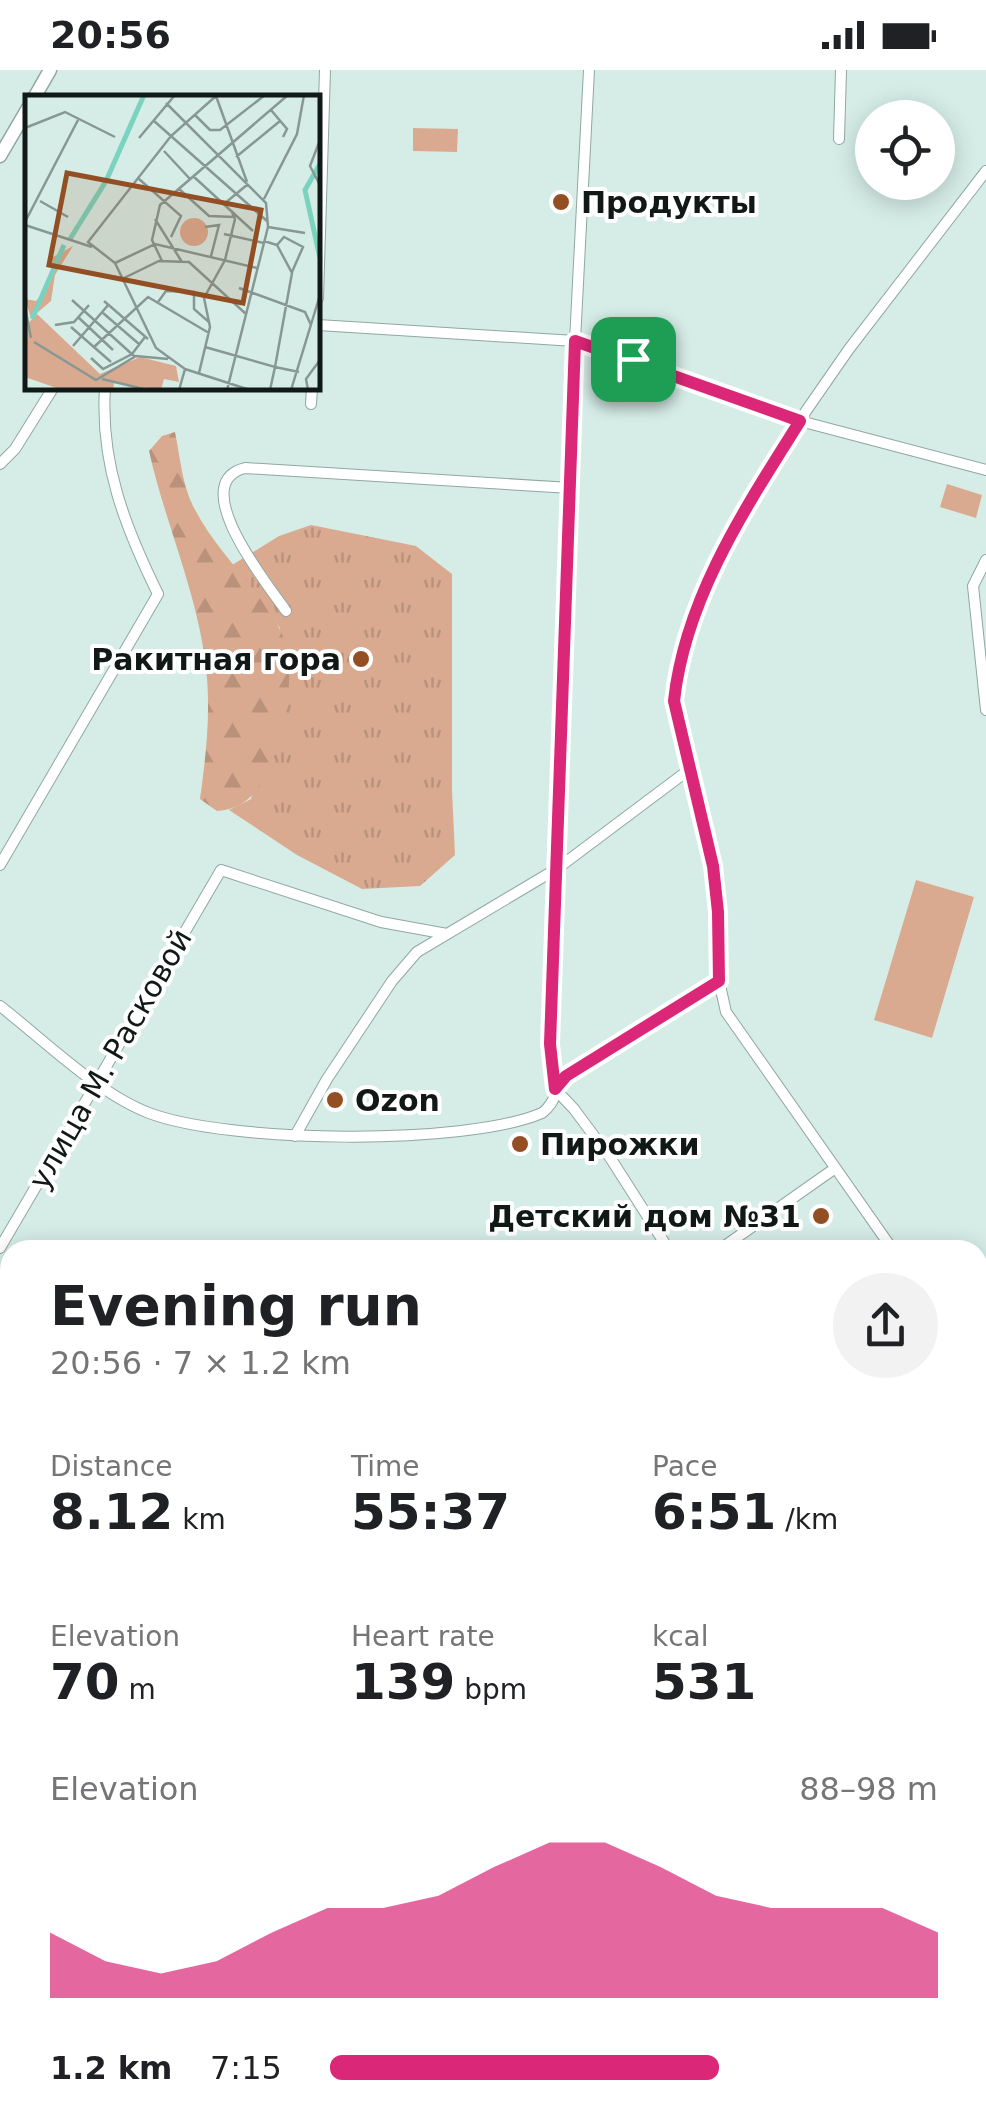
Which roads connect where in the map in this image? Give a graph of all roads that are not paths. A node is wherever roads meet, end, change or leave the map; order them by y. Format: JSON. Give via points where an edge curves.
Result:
{"nodes":[{"id":1,"x":50,"y":70,"type":"edge"},
{"id":2,"x":325,"y":70,"type":"edge"},
{"id":3,"x":588,"y":70,"type":"edge"},
{"id":4,"x":841,"y":70,"type":"edge"},
{"id":5,"x":36,"y":95,"type":"edge"},
{"id":6,"x":25,"y":113,"type":"edge"},
{"id":7,"x":839,"y":139,"type":"dead end"},
{"id":8,"x":0,"y":156,"type":"edge"},
{"id":9,"x":320,"y":169,"type":"edge"},
{"id":10,"x":986,"y":171,"type":"edge"},
{"id":11,"x":320,"y":325,"type":"edge"},
{"id":12,"x":575,"y":341,"type":"junction"},
{"id":13,"x":53,"y":390,"type":"edge"},
{"id":14,"x":105,"y":390,"type":"edge"},
{"id":15,"x":312,"y":390,"type":"edge"},
{"id":16,"x":311,"y":404,"type":"dead end"},
{"id":17,"x":800,"y":421,"type":"junction"},
{"id":18,"x":1,"y":459,"type":"edge"},
{"id":19,"x":986,"y":470,"type":"edge"},
{"id":20,"x":570,"y":488,"type":"junction"},
{"id":21,"x":986,"y":560,"type":"edge"},
{"id":22,"x":286,"y":610,"type":"dead end"},
{"id":23,"x":986,"y":710,"type":"edge"},
{"id":24,"x":690,"y":769,"type":"junction"},
{"id":25,"x":0,"y":864,"type":"edge"},
{"id":26,"x":558,"y":868,"type":"junction"},
{"id":27,"x":447,"y":934,"type":"junction"},
{"id":28,"x":719,"y":981,"type":"junction"},
{"id":29,"x":0,"y":1006,"type":"edge"},
{"id":30,"x":98,"y":1082,"type":"junction"},
{"id":31,"x":555,"y":1089,"type":"junction"},
{"id":32,"x":295,"y":1136,"type":"junction"},
{"id":33,"x":834,"y":1169,"type":"junction"},
{"id":34,"x":5,"y":1240,"type":"edge"},
{"id":35,"x":663,"y":1240,"type":"edge"},
{"id":36,"x":734,"y":1240,"type":"edge"},
{"id":37,"x":886,"y":1240,"type":"edge"}],
"edges":[{"from":1,"to":5,"type":"street"},
{"from":2,"to":9,"type":"street"},
{"from":3,"to":12,"type":"street"},
{"from":4,"to":7,"type":"street"},
{"from":6,"to":8,"type":"street"},
{"from":10,"to":17,"type":"street"},
{"from":11,"to":12,"type":"street"},
{"from":12,"to":17,"type":"street"},
{"from":12,"to":20,"type":"street"},
{"from":13,"to":18,"type":"street","via":[[15,449]]},
{"from":14,"to":25,"type":"street","via":[[108,462],[129,534],[158,594]]},
{"from":15,"to":16,"type":"street"},
{"from":17,"to":19,"type":"street"},
{"from":17,"to":24,"type":"street","via":[[715,568],[682,649],[674,701]]},
{"from":20,"to":22,"type":"street","via":[[233,470],[223,488],[227,513],[246,556]]},
{"from":20,"to":26,"type":"street"},
{"from":21,"to":23,"type":"street","via":[[973,586]]},
{"from":24,"to":26,"type":"street"},
{"from":24,"to":28,"type":"street","via":[[713,866]]},
{"from":26,"to":27,"type":"street"},
{"from":26,"to":31,"type":"street","via":[[550,1044]]},
{"from":27,"to":30,"type":"street","name":"улица М. Расковой","via":[[381,922],[221,870]]},
{"from":27,"to":32,"type":"street","via":[[417,952],[392,982]]},
{"from":28,"to":31,"type":"street"},
{"from":28,"to":33,"type":"street","via":[[726,1012]]},
{"from":29,"to":30,"type":"street"},
{"from":30,"to":32,"type":"street","via":[[148,1112]]},
{"from":30,"to":34,"type":"street","name":"улица М. Расковой"},
{"from":31,"to":32,"type":"street","via":[[542,1113],[484,1129]]},
{"from":31,"to":35,"type":"street"},
{"from":33,"to":36,"type":"street"},
{"from":33,"to":37,"type":"street"}]}
